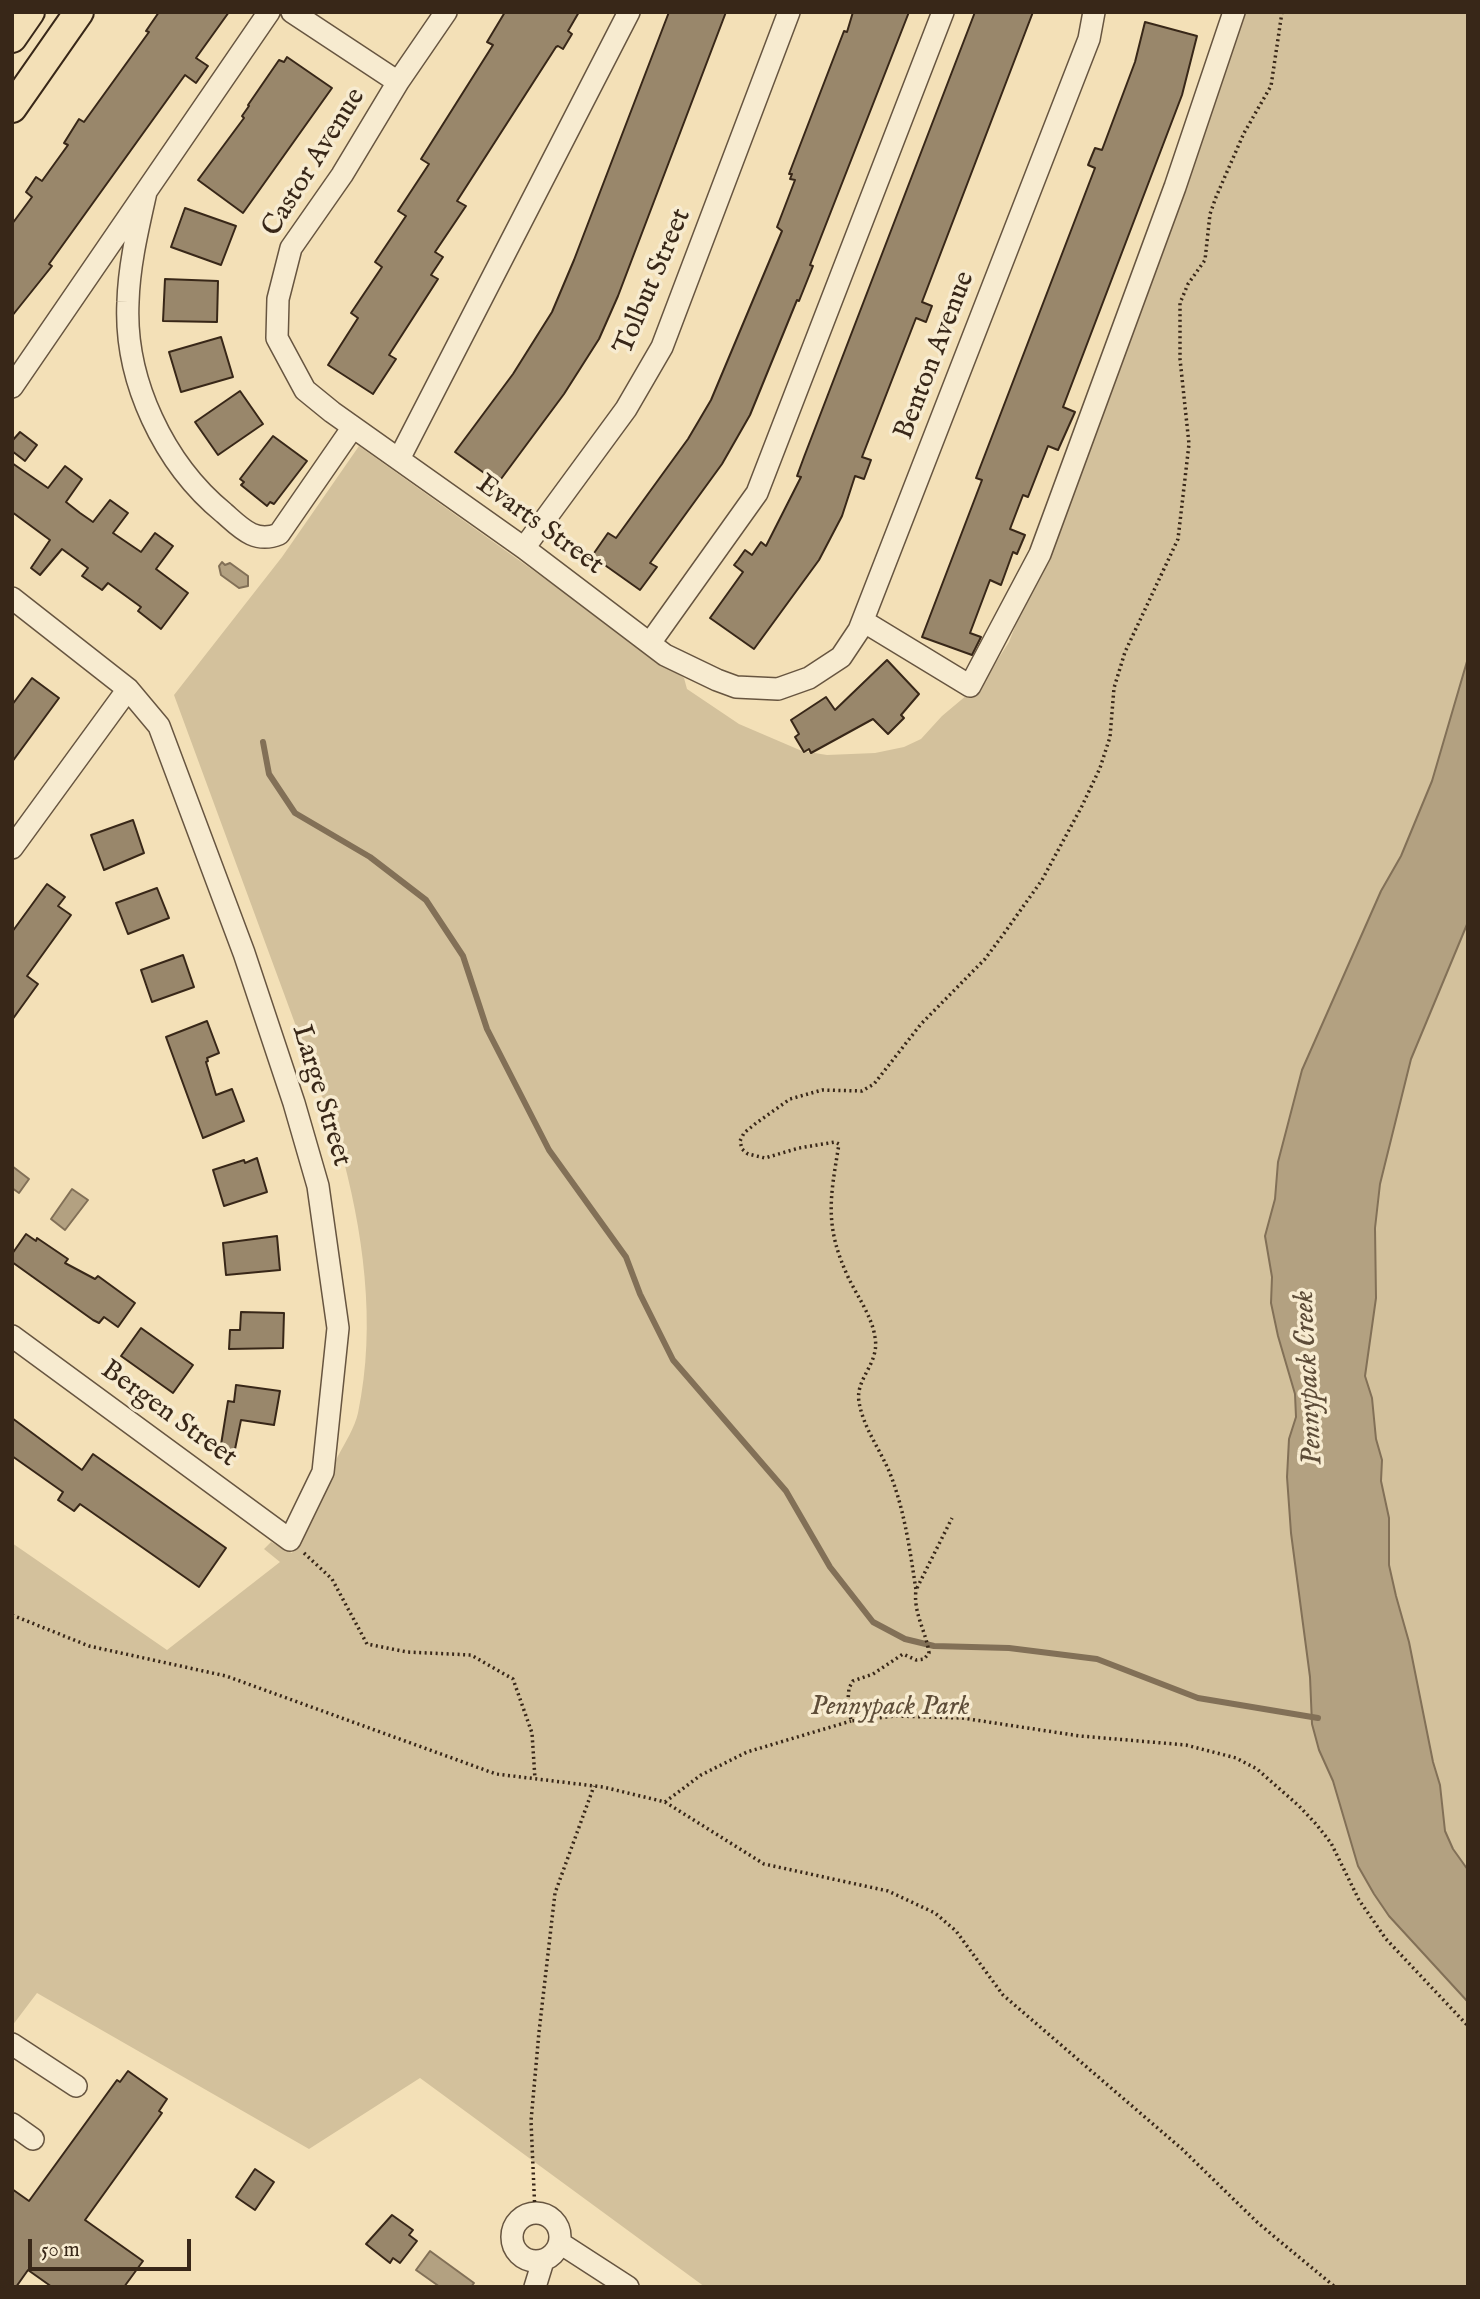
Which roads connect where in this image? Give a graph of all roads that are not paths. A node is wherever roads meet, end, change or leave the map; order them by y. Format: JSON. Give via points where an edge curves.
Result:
{"nodes":[{"id":1,"x":79,"y":12,"type":"edge"},
{"id":2,"x":269,"y":12,"type":"edge"},
{"id":3,"x":292,"y":12,"type":"edge"},
{"id":4,"x":446,"y":12,"type":"edge"},
{"id":5,"x":629,"y":12,"type":"edge"},
{"id":6,"x":789,"y":12,"type":"edge"},
{"id":7,"x":943,"y":12,"type":"edge"},
{"id":8,"x":1094,"y":12,"type":"edge"},
{"id":9,"x":1234,"y":12,"type":"edge"},
{"id":10,"x":398,"y":82,"type":"junction"},
{"id":11,"x":12,"y":108,"type":"edge"},
{"id":12,"x":146,"y":192,"type":"junction"},
{"id":13,"x":286,"y":357,"type":"joint"},
{"id":14,"x":12,"y":387,"type":"edge"},
{"id":15,"x":353,"y":428,"type":"junction"},
{"id":16,"x":398,"y":459,"type":"junction"},
{"id":17,"x":524,"y":548,"type":"junction"},
{"id":18,"x":12,"y":598,"type":"edge"},
{"id":19,"x":863,"y":621,"type":"junction"},
{"id":20,"x":650,"y":643,"type":"junction"},
{"id":21,"x":786,"y":686,"type":"joint"},
{"id":22,"x":128,"y":689,"type":"junction"},
{"id":23,"x":12,"y":848,"type":"edge"},
{"id":24,"x":12,"y":1336,"type":"edge"},
{"id":25,"x":290,"y":1540,"type":"joint"},
{"id":26,"x":12,"y":2043,"type":"edge"},
{"id":27,"x":76,"y":2087,"type":"dead end"},
{"id":28,"x":12,"y":2124,"type":"edge"},
{"id":29,"x":33,"y":2139,"type":"dead end"},
{"id":30,"x":559,"y":2243,"type":"junction"},
{"id":31,"x":543,"y":2261,"type":"junction"},
{"id":32,"x":535,"y":2287,"type":"edge"},
{"id":33,"x":628,"y":2287,"type":"edge"}],
"edges":[{"from":1,"to":11,"type":"main road"},
{"from":2,"to":12,"type":"street"},
{"from":3,"to":10,"type":"street"},
{"from":4,"to":10,"type":"street","name":"Castor Avenue"},
{"from":5,"to":16,"type":"street"},
{"from":6,"to":17,"type":"street","name":"Tolbut Street","via":[[662,347],[626,409]]},
{"from":7,"to":20,"type":"street","via":[[757,493]]},
{"from":8,"to":19,"type":"street","name":"Benton Avenue","via":[[1089,39]]},
{"from":9,"to":19,"type":"street","via":[[1040,554],[970,686]]},
{"from":10,"to":13,"type":"street","name":"Castor Avenue","via":[[291,248],[278,299],[277,338]]},
{"from":12,"to":14,"type":"street"},
{"from":12,"to":15,"type":"street","via":[[128,304],[132,358],[148,412],[190,479],[251,535],[267,539],[279,534]]},
{"from":13,"to":15,"type":"street","name":"Evarts Street","via":[[305,390]]},
{"from":15,"to":16,"type":"street","name":"Evarts Street"},
{"from":16,"to":17,"type":"street","name":"Evarts Street"},
{"from":17,"to":20,"type":"street","name":"Evarts Street"},
{"from":18,"to":22,"type":"street","name":"Large Street"},
{"from":19,"to":21,"type":"street","name":"Benton Avenue","via":[[841,657],[809,678]]},
{"from":20,"to":21,"type":"street","name":"Evarts Street","via":[[665,655],[736,687]]},
{"from":22,"to":23,"type":"street"},
{"from":22,"to":25,"type":"street","name":"Large Street","via":[[159,726],[244,953],[318,1186],[338,1328],[323,1472]]},
{"from":24,"to":25,"type":"street","name":"Bergen Street"},
{"from":26,"to":27,"type":"street"},
{"from":28,"to":29,"type":"street"},
{"from":30,"to":31,"type":"street"},
{"from":30,"to":31,"type":"street","via":[[560,2235],[546,2215],[535,2213],[516,2224],[512,2240],[519,2255]]},
{"from":30,"to":33,"type":"street"},
{"from":31,"to":32,"type":"street"}]}
